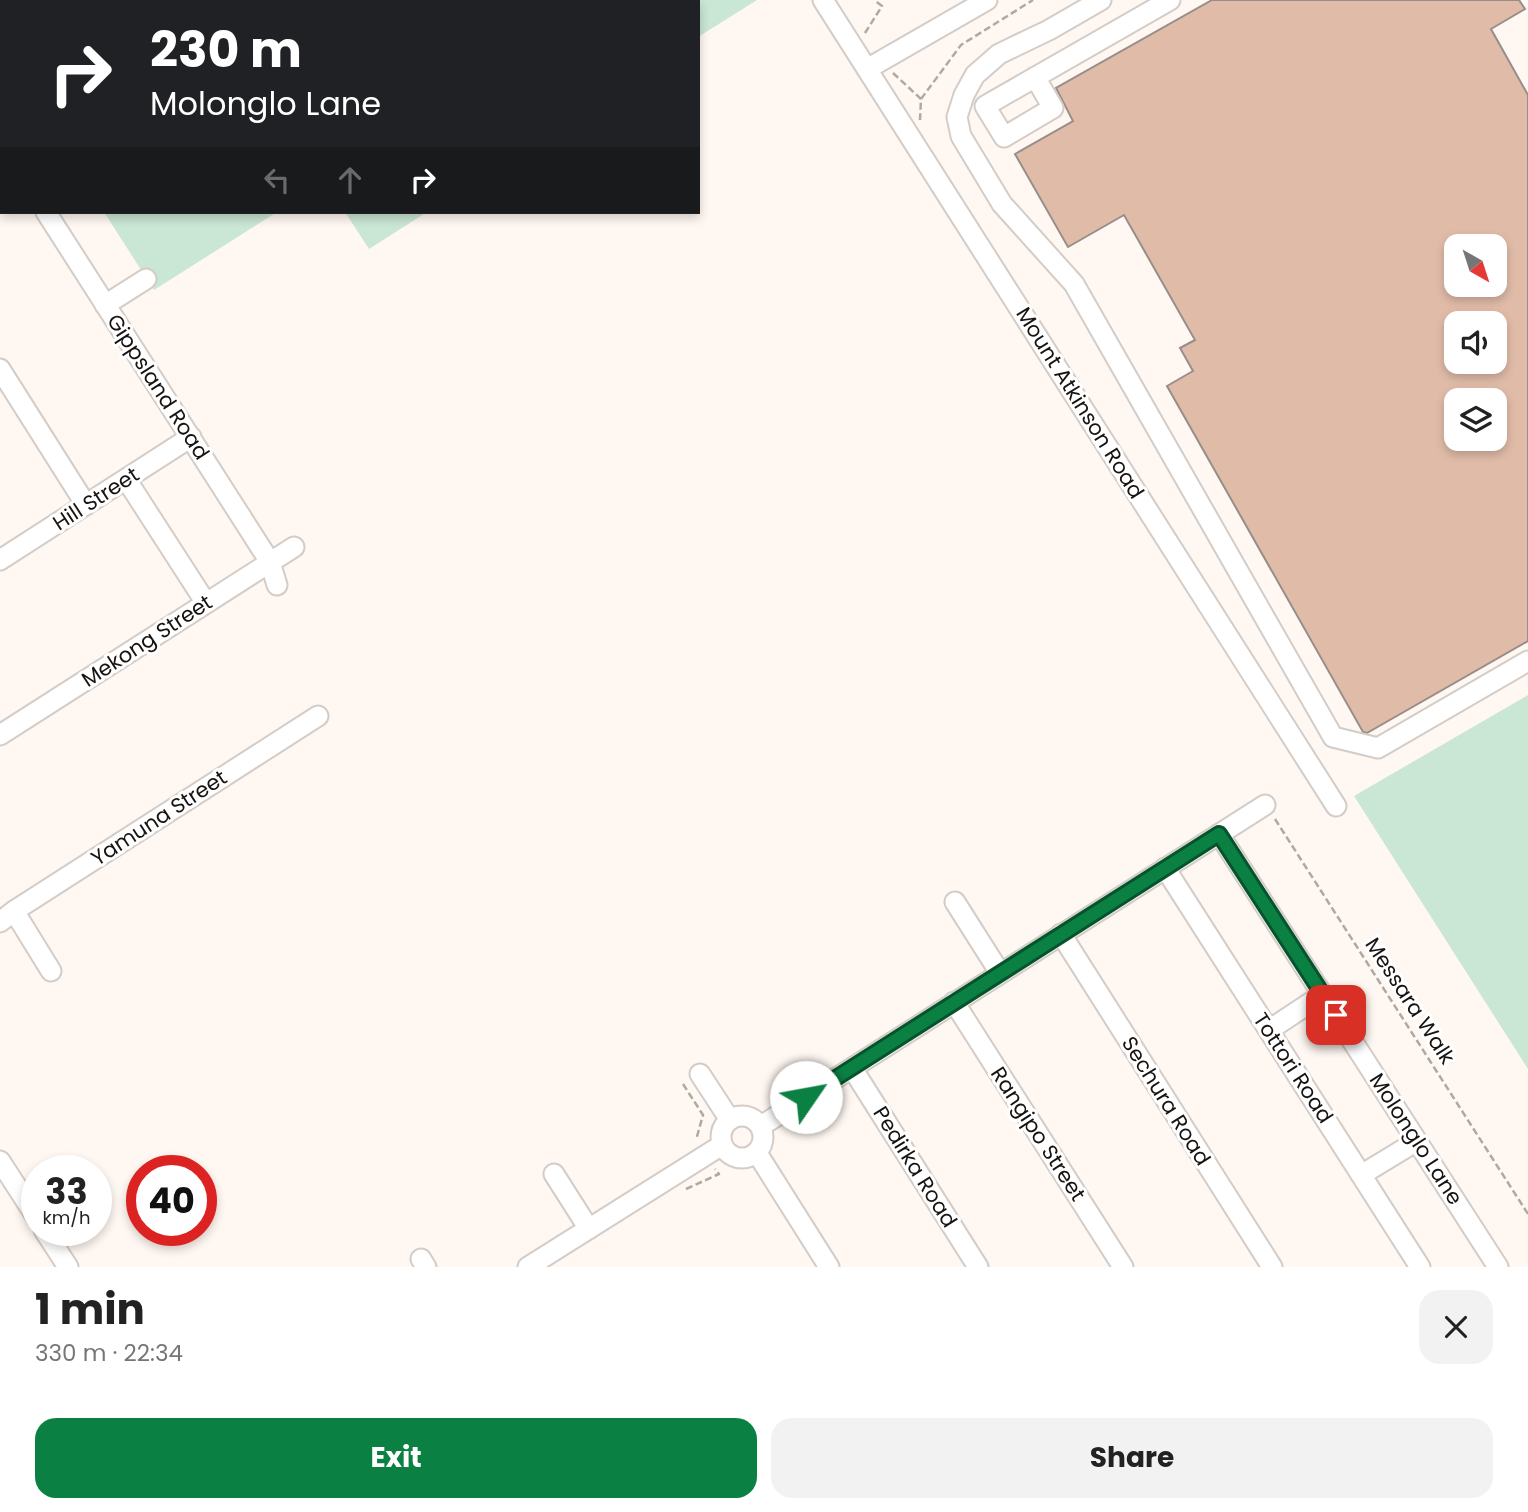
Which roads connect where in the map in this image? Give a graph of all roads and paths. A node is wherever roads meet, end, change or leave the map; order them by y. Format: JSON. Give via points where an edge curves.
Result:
{"nodes":[{"id":1,"x":823,"y":0,"type":"edge"},
{"id":2,"x":987,"y":0,"type":"edge"},
{"id":3,"x":1033,"y":0,"type":"edge"},
{"id":4,"x":1101,"y":0,"type":"edge"},
{"id":5,"x":1170,"y":0,"type":"edge"},
{"id":6,"x":867,"y":69,"type":"junction"},
{"id":7,"x":1035,"y":77,"type":"dead end"},
{"id":8,"x":921,"y":99,"type":"dead end"},
{"id":9,"x":47,"y":214,"type":"edge"},
{"id":10,"x":146,"y":279,"type":"dead end"},
{"id":11,"x":105,"y":305,"type":"junction"},
{"id":12,"x":0,"y":369,"type":"edge"},
{"id":13,"x":191,"y":438,"type":"junction"},
{"id":14,"x":126,"y":480,"type":"junction"},
{"id":15,"x":86,"y":505,"type":"junction"},
{"id":16,"x":294,"y":547,"type":"dead end"},
{"id":17,"x":0,"y":560,"type":"edge"},
{"id":18,"x":270,"y":562,"type":"junction"},
{"id":19,"x":277,"y":585,"type":"dead end"},
{"id":20,"x":206,"y":603,"type":"junction"},
{"id":21,"x":1528,"y":662,"type":"edge"},
{"id":22,"x":318,"y":716,"type":"dead end"},
{"id":23,"x":0,"y":735,"type":"edge"},
{"id":24,"x":1265,"y":805,"type":"joint"},
{"id":25,"x":1336,"y":806,"type":"dead end"},
{"id":26,"x":1219,"y":834,"type":"junction"},
{"id":27,"x":1165,"y":868,"type":"junction"},
{"id":28,"x":955,"y":902,"type":"dead end"},
{"id":29,"x":7,"y":916,"type":"edge"},
{"id":30,"x":1060,"y":934,"type":"junction"},
{"id":31,"x":51,"y":971,"type":"dead end"},
{"id":32,"x":1000,"y":973,"type":"junction"},
{"id":33,"x":1322,"y":995,"type":"junction"},
{"id":34,"x":954,"y":1002,"type":"junction"},
{"id":35,"x":1269,"y":1030,"type":"junction"},
{"id":36,"x":852,"y":1068,"type":"junction"},
{"id":37,"x":692,"y":1079,"type":"joint"},
{"id":38,"x":730,"y":1120,"type":"junction"},
{"id":39,"x":761,"y":1126,"type":"junction"},
{"id":40,"x":696,"y":1140,"type":"dead end"},
{"id":41,"x":1417,"y":1140,"type":"junction"},
{"id":42,"x":722,"y":1144,"type":"junction"},
{"id":43,"x":757,"y":1153,"type":"junction"},
{"id":44,"x":0,"y":1161,"type":"edge"},
{"id":45,"x":554,"y":1174,"type":"dead end"},
{"id":46,"x":1361,"y":1175,"type":"junction"},
{"id":47,"x":21,"y":1193,"type":"edge"},
{"id":48,"x":1528,"y":1213,"type":"edge"},
{"id":49,"x":589,"y":1229,"type":"junction"},
{"id":50,"x":54,"y":1246,"type":"edge"},
{"id":51,"x":68,"y":1267,"type":"edge"},
{"id":52,"x":528,"y":1267,"type":"edge"},
{"id":53,"x":828,"y":1267,"type":"edge"},
{"id":54,"x":978,"y":1267,"type":"edge"},
{"id":55,"x":1123,"y":1267,"type":"edge"},
{"id":56,"x":1272,"y":1267,"type":"edge"},
{"id":57,"x":1420,"y":1267,"type":"edge"},
{"id":58,"x":1499,"y":1267,"type":"edge"}],
"edges":[{"from":1,"to":6,"type":"street","name":"Mount Atkinson Road"},
{"from":2,"to":6,"type":"street"},
{"from":3,"to":8,"type":"path","via":[[961,45]]},
{"from":4,"to":21,"type":"street","via":[[999,54],[975,75],[957,117],[961,136],[1002,204],[1074,284],[1333,737],[1378,748]]},
{"from":5,"to":7,"type":"street"},
{"from":6,"to":25,"type":"street","name":"Mount Atkinson Road"},
{"from":9,"to":11,"type":"street","name":"Gippsland Road"},
{"from":10,"to":11,"type":"street"},
{"from":11,"to":13,"type":"street","name":"Gippsland Road"},
{"from":12,"to":15,"type":"street"},
{"from":13,"to":14,"type":"street","name":"Hill Street"},
{"from":13,"to":18,"type":"street","name":"Gippsland Road"},
{"from":14,"to":15,"type":"street","name":"Hill Street"},
{"from":14,"to":20,"type":"street"},
{"from":15,"to":17,"type":"street","name":"Hill Street"},
{"from":16,"to":18,"type":"street","name":"Mekong Street"},
{"from":18,"to":19,"type":"street","name":"Gippsland Road"},
{"from":18,"to":20,"type":"street","name":"Mekong Street"},
{"from":20,"to":23,"type":"street","name":"Mekong Street"},
{"from":22,"to":29,"type":"street","name":"Yamuna Street"},
{"from":24,"to":26,"type":"street"},
{"from":24,"to":48,"type":"path","name":"Messara Walk"},
{"from":26,"to":27,"type":"street"},
{"from":26,"to":33,"type":"street","name":"Molonglo Lane"},
{"from":27,"to":30,"type":"street"},
{"from":27,"to":35,"type":"street","name":"Tottori Road"},
{"from":28,"to":32,"type":"street"},
{"from":29,"to":31,"type":"street"},
{"from":30,"to":32,"type":"street"},
{"from":30,"to":56,"type":"street","name":"Sechura Road"},
{"from":32,"to":34,"type":"street"},
{"from":33,"to":35,"type":"street"},
{"from":33,"to":41,"type":"street","name":"Molonglo Lane"},
{"from":34,"to":36,"type":"street"},
{"from":34,"to":55,"type":"street","name":"Rangipo Street"},
{"from":35,"to":46,"type":"street","name":"Tottori Road"},
{"from":36,"to":39,"type":"street"},
{"from":36,"to":54,"type":"street","name":"Pedirka Road"},
{"from":37,"to":38,"type":"street"},
{"from":37,"to":40,"type":"path","via":[[703,1115]]},
{"from":38,"to":39,"type":"street","via":[[750,1117]]},
{"from":38,"to":42,"type":"street","via":[[722,1131]]},
{"from":39,"to":43,"type":"street","via":[[764,1140]]},
{"from":41,"to":46,"type":"street"},
{"from":41,"to":58,"type":"street","name":"Molonglo Lane"},
{"from":42,"to":43,"type":"street","via":[[737,1158]]},
{"from":42,"to":49,"type":"street"},
{"from":43,"to":53,"type":"street"},
{"from":44,"to":47,"type":"street"},
{"from":45,"to":49,"type":"street"},
{"from":46,"to":57,"type":"street","name":"Tottori Road"},
{"from":49,"to":52,"type":"street"},
{"from":50,"to":51,"type":"street"}]}
